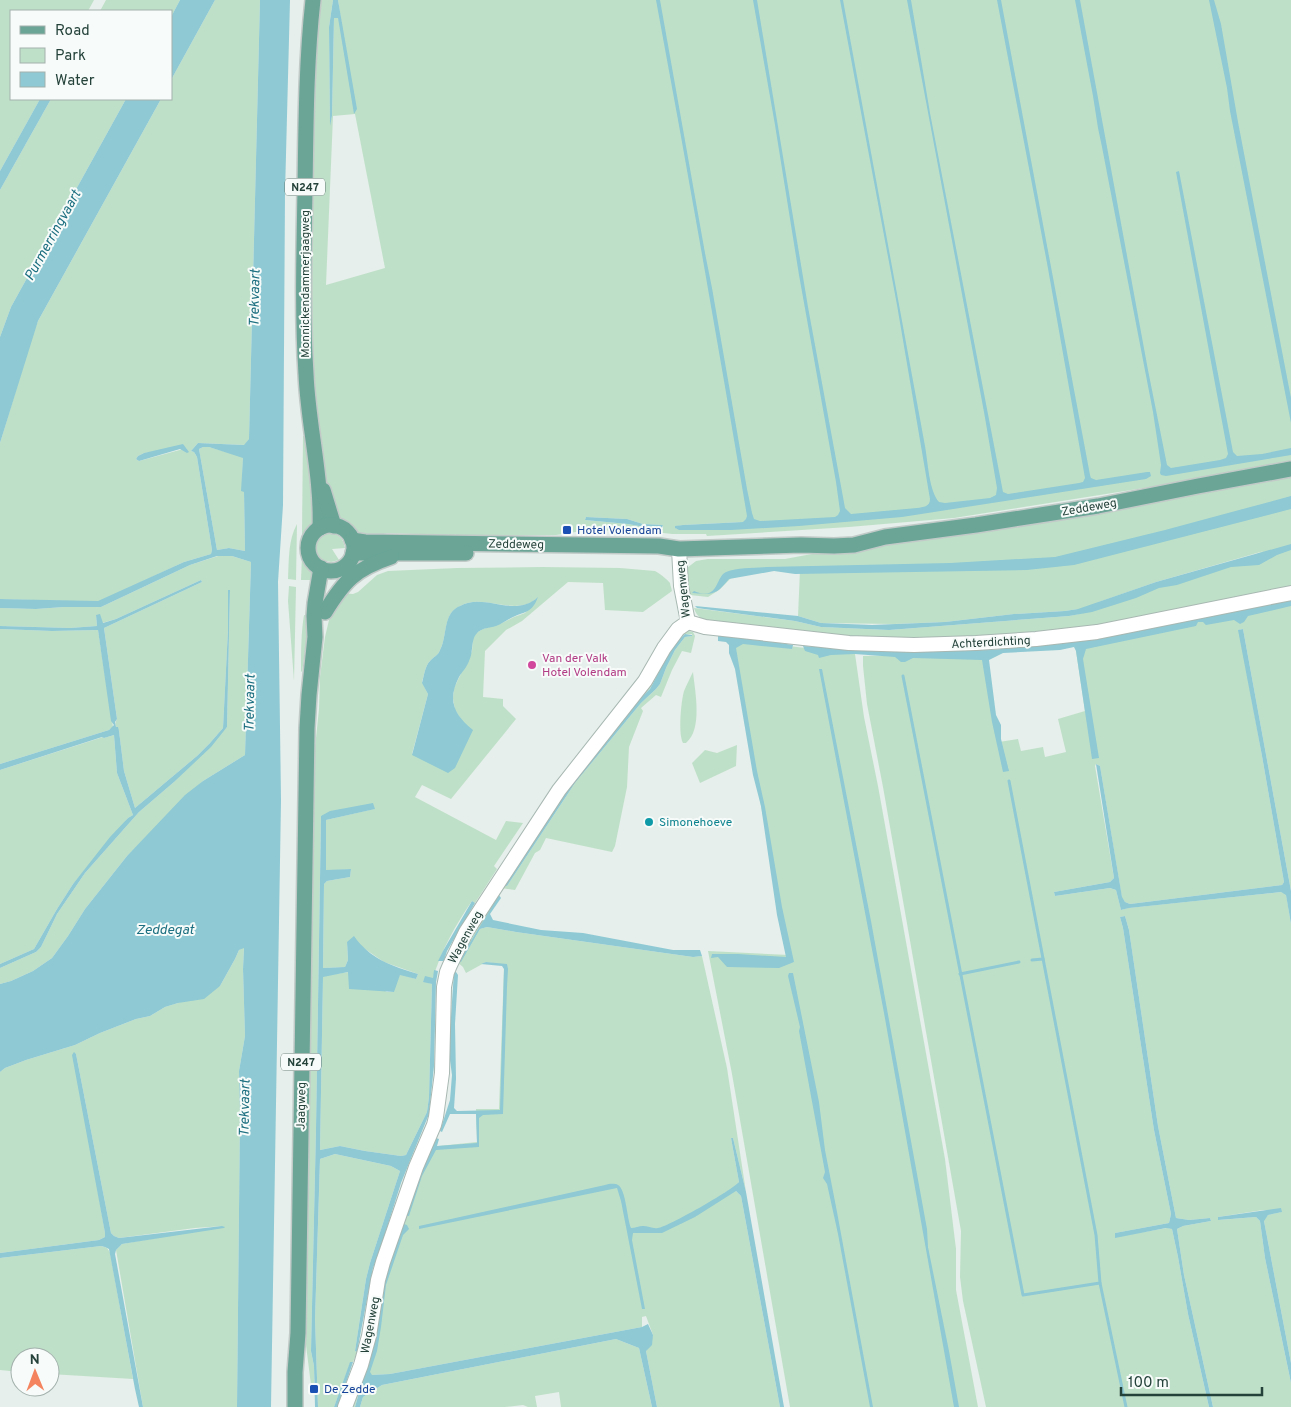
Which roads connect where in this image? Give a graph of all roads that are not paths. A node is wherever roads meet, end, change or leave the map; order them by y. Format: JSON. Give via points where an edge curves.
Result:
{"nodes":[{"id":1,"x":313,"y":0,"type":"edge"},
{"id":2,"x":1291,"y":469,"type":"edge"},
{"id":3,"x":327,"y":527,"type":"junction"},
{"id":4,"x":353,"y":547,"type":"junction"},
{"id":5,"x":679,"y":550,"type":"junction"},
{"id":6,"x":402,"y":554,"type":"junction"},
{"id":7,"x":327,"y":569,"type":"junction"},
{"id":8,"x":1291,"y":592,"type":"edge"},
{"id":9,"x":325,"y":612,"type":"junction"},
{"id":10,"x":688,"y":622,"type":"junction"},
{"id":11,"x":315,"y":637,"type":"junction"},
{"id":12,"x":298,"y":1333,"type":"junction"},
{"id":13,"x":295,"y":1407,"type":"edge"},
{"id":14,"x":301,"y":1407,"type":"edge"},
{"id":15,"x":345,"y":1407,"type":"edge"}],
"edges":[{"from":1,"to":3,"type":"main road","name":"Monnickendammerjaagweg","number":"N247","via":[[306,78],[304,340],[308,409]]},
{"from":2,"to":5,"type":"main road","name":"Zeddeweg","via":[[1062,512],[886,537],[835,538],[801,546]]},
{"from":3,"to":4,"type":"main road","via":[[343,528],[351,536]]},
{"from":3,"to":7,"type":"main road","via":[[312,534],[308,549],[311,560]]},
{"from":4,"to":5,"type":"main road","name":"Zeddeweg","via":[[365,542],[659,546]]},
{"from":4,"to":6,"type":"main road","name":"Zeddeweg"},
{"from":4,"to":7,"type":"main road","via":[[343,566]]},
{"from":5,"to":6,"type":"main road","name":"Zeddeweg","via":[[660,554]]},
{"from":5,"to":10,"type":"street","name":"Wagenweg"},
{"from":6,"to":9,"type":"main road","via":[[358,572],[340,588]]},
{"from":7,"to":9,"type":"main road","number":"N247","via":[[329,586]]},
{"from":7,"to":11,"type":"main road","number":"N247","via":[[315,603]]},
{"from":8,"to":10,"type":"street","name":"Achterdichting","via":[[1098,632],[976,643],[849,643],[705,628]]},
{"from":9,"to":11,"type":"main road","number":"N247"},
{"from":10,"to":15,"type":"street","name":"Wagenweg","via":[[678,629],[644,681],[559,790],[454,954],[444,987],[442,1073],[434,1125],[383,1262],[362,1365]]},
{"from":11,"to":12,"type":"main road","name":"Jaagweg","number":"N247","via":[[307,728]]},
{"from":12,"to":13,"type":"main road","name":"Jaagweg","number":"N247"},
{"from":12,"to":14,"type":"main road","name":"Jaagweg","number":"N247"}]}
